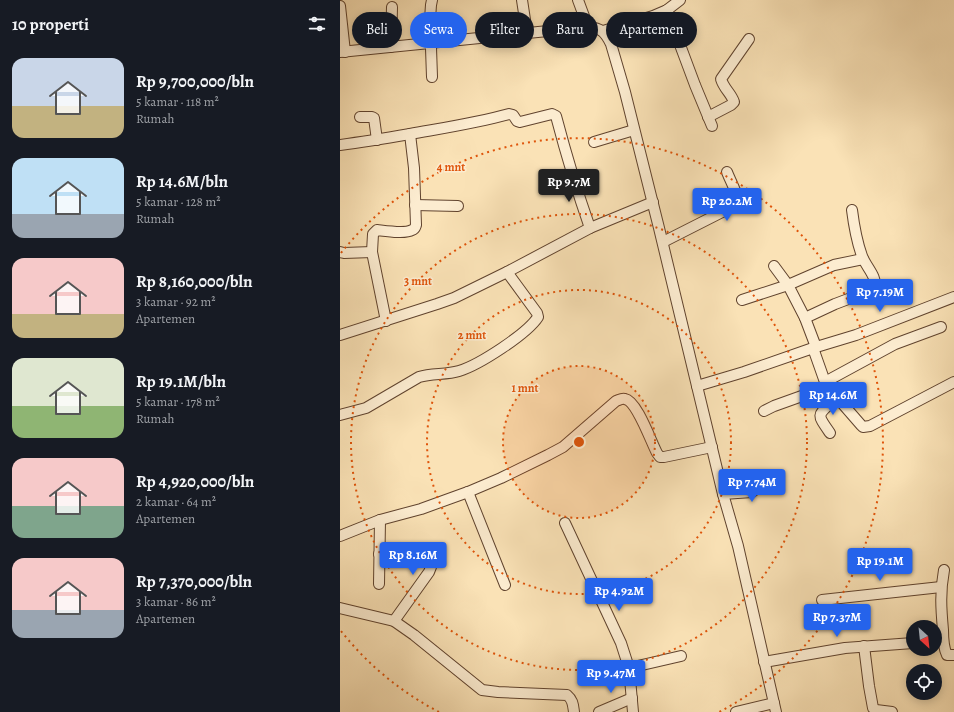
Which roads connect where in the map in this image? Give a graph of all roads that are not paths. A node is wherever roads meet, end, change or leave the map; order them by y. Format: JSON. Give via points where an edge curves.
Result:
{"nodes":[{"id":1,"x":432,"y":0,"type":"edge"},
{"id":2,"x":522,"y":0,"type":"edge"},
{"id":3,"x":578,"y":0,"type":"edge"},
{"id":4,"x":680,"y":0,"type":"edge"},
{"id":5,"x":340,"y":6,"type":"edge"},
{"id":6,"x":392,"y":7,"type":"dead end"},
{"id":7,"x":667,"y":10,"type":"junction"},
{"id":8,"x":392,"y":12,"type":"edge"},
{"id":9,"x":430,"y":12,"type":"edge"},
{"id":10,"x":524,"y":12,"type":"edge"},
{"id":11,"x":582,"y":12,"type":"edge"},
{"id":12,"x":598,"y":29,"type":"edge"},
{"id":13,"x":603,"y":31,"type":"junction"},
{"id":14,"x":749,"y":38,"type":"dead end"},
{"id":15,"x":381,"y":48,"type":"edge"},
{"id":16,"x":431,"y":48,"type":"edge"},
{"id":17,"x":342,"y":52,"type":"edge"},
{"id":18,"x":432,"y":77,"type":"dead end"},
{"id":19,"x":360,"y":117,"type":"dead end"},
{"id":20,"x":634,"y":130,"type":"junction"},
{"id":21,"x":410,"y":134,"type":"junction"},
{"id":22,"x":377,"y":140,"type":"junction"},
{"id":23,"x":594,"y":142,"type":"dead end"},
{"id":24,"x":340,"y":144,"type":"edge"},
{"id":25,"x":727,"y":172,"type":"dead end"},
{"id":26,"x":415,"y":205,"type":"junction"},
{"id":27,"x":653,"y":205,"type":"junction"},
{"id":28,"x":458,"y":206,"type":"dead end"},
{"id":29,"x":852,"y":210,"type":"dead end"},
{"id":30,"x":590,"y":228,"type":"junction"},
{"id":31,"x":663,"y":242,"type":"junction"},
{"id":32,"x":340,"y":252,"type":"edge"},
{"id":33,"x":372,"y":252,"type":"junction"},
{"id":34,"x":863,"y":258,"type":"junction"},
{"id":35,"x":774,"y":266,"type":"dead end"},
{"id":36,"x":507,"y":272,"type":"junction"},
{"id":37,"x":788,"y":285,"type":"junction"},
{"id":38,"x":954,"y":297,"type":"edge"},
{"id":39,"x":742,"y":300,"type":"dead end"},
{"id":40,"x":805,"y":318,"type":"junction"},
{"id":41,"x":386,"y":321,"type":"junction"},
{"id":42,"x":941,"y":327,"type":"dead end"},
{"id":43,"x":340,"y":335,"type":"edge"},
{"id":44,"x":815,"y":348,"type":"junction"},
{"id":45,"x":954,"y":382,"type":"edge"},
{"id":46,"x":826,"y":385,"type":"junction"},
{"id":47,"x":697,"y":386,"type":"junction"},
{"id":48,"x":835,"y":399,"type":"junction"},
{"id":49,"x":764,"y":411,"type":"dead end"},
{"id":50,"x":340,"y":415,"type":"edge"},
{"id":51,"x":830,"y":433,"type":"dead end"},
{"id":52,"x":712,"y":447,"type":"junction"},
{"id":53,"x":759,"y":480,"type":"dead end"},
{"id":54,"x":468,"y":492,"type":"junction"},
{"id":55,"x":724,"y":494,"type":"junction"},
{"id":56,"x":380,"y":520,"type":"junction"},
{"id":57,"x":565,"y":523,"type":"dead end"},
{"id":58,"x":340,"y":537,"type":"edge"},
{"id":59,"x":379,"y":554,"type":"junction"},
{"id":60,"x":944,"y":570,"type":"dead end"},
{"id":61,"x":379,"y":584,"type":"dead end"},
{"id":62,"x":505,"y":585,"type":"dead end"},
{"id":63,"x":941,"y":587,"type":"junction"},
{"id":64,"x":822,"y":600,"type":"dead end"},
{"id":65,"x":340,"y":608,"type":"edge"},
{"id":66,"x":941,"y":620,"type":"edge"},
{"id":67,"x":394,"y":621,"type":"junction"},
{"id":68,"x":906,"y":643,"type":"edge"},
{"id":69,"x":942,"y":645,"type":"edge"},
{"id":70,"x":864,"y":646,"type":"junction"},
{"id":71,"x":954,"y":655,"type":"edge"},
{"id":72,"x":681,"y":656,"type":"dead end"},
{"id":73,"x":764,"y":662,"type":"junction"},
{"id":74,"x":629,"y":668,"type":"junction"},
{"id":75,"x":632,"y":698,"type":"junction"},
{"id":76,"x":775,"y":708,"type":"edge"},
{"id":77,"x":574,"y":712,"type":"edge"},
{"id":78,"x":599,"y":712,"type":"edge"},
{"id":79,"x":633,"y":712,"type":"edge"},
{"id":80,"x":736,"y":712,"type":"edge"},
{"id":81,"x":892,"y":712,"type":"edge"}],
"edges":[{"from":1,"to":9,"type":"street"},
{"from":2,"to":10,"type":"street"},
{"from":3,"to":11,"type":"street"},
{"from":4,"to":7,"type":"street"},
{"from":5,"to":17,"type":"street"},
{"from":6,"to":8,"type":"street"},
{"from":7,"to":13,"type":"street"},
{"from":7,"to":14,"type":"street","via":[[710,122],[734,102],[722,79]]},
{"from":12,"to":13,"type":"street"},
{"from":13,"to":20,"type":"street","via":[[611,44]]},
{"from":15,"to":17,"type":"street"},
{"from":16,"to":18,"type":"street"},
{"from":19,"to":22,"type":"street","via":[[374,118]]},
{"from":20,"to":23,"type":"street"},
{"from":20,"to":27,"type":"street"},
{"from":21,"to":22,"type":"street"},
{"from":21,"to":26,"type":"street"},
{"from":21,"to":30,"type":"street","via":[[509,114],[520,122],[555,115]]},
{"from":22,"to":24,"type":"street"},
{"from":25,"to":31,"type":"street","via":[[738,202]]},
{"from":26,"to":28,"type":"street"},
{"from":26,"to":33,"type":"street","via":[[414,229],[405,232],[377,230],[373,234]]},
{"from":27,"to":30,"type":"street"},
{"from":27,"to":31,"type":"street"},
{"from":29,"to":34,"type":"street"},
{"from":30,"to":36,"type":"street"},
{"from":31,"to":47,"type":"street"},
{"from":32,"to":33,"type":"street"},
{"from":33,"to":41,"type":"street"},
{"from":34,"to":37,"type":"street","via":[[834,265]]},
{"from":34,"to":40,"type":"street","via":[[874,278],[875,288]]},
{"from":35,"to":37,"type":"street"},
{"from":36,"to":41,"type":"street","via":[[454,298]]},
{"from":36,"to":50,"type":"street","via":[[537,313],[538,317],[527,329],[471,367],[419,377],[366,408]]},
{"from":37,"to":39,"type":"street"},
{"from":37,"to":40,"type":"street"},
{"from":38,"to":44,"type":"street"},
{"from":40,"to":44,"type":"street"},
{"from":41,"to":43,"type":"street"},
{"from":42,"to":46,"type":"street","via":[[896,344]]},
{"from":44,"to":46,"type":"street"},
{"from":44,"to":47,"type":"street"},
{"from":45,"to":48,"type":"street","via":[[866,427]]},
{"from":46,"to":48,"type":"street"},
{"from":46,"to":49,"type":"street"},
{"from":47,"to":52,"type":"street"},
{"from":48,"to":51,"type":"street","via":[[820,415]]},
{"from":52,"to":54,"type":"street","via":[[660,457],[638,411],[632,403],[623,398],[557,450]]},
{"from":52,"to":55,"type":"street"},
{"from":53,"to":55,"type":"street","via":[[752,492]]},
{"from":54,"to":56,"type":"street"},
{"from":54,"to":62,"type":"street"},
{"from":55,"to":73,"type":"street"},
{"from":56,"to":58,"type":"street"},
{"from":56,"to":59,"type":"street"},
{"from":57,"to":74,"type":"street","via":[[622,643]]},
{"from":59,"to":61,"type":"street"},
{"from":59,"to":67,"type":"street","via":[[425,559],[430,562],[429,572]]},
{"from":60,"to":63,"type":"street"},
{"from":63,"to":64,"type":"street"},
{"from":63,"to":66,"type":"street"},
{"from":65,"to":67,"type":"street"},
{"from":67,"to":77,"type":"street","via":[[481,689],[567,695],[571,698]]},
{"from":68,"to":70,"type":"street"},
{"from":69,"to":71,"type":"street","via":[[947,655]]},
{"from":70,"to":73,"type":"street"},
{"from":70,"to":81,"type":"street","via":[[873,708]]},
{"from":72,"to":74,"type":"street"},
{"from":73,"to":76,"type":"street"},
{"from":74,"to":75,"type":"street"},
{"from":75,"to":78,"type":"street"},
{"from":75,"to":79,"type":"street"},
{"from":76,"to":80,"type":"street"}]}
